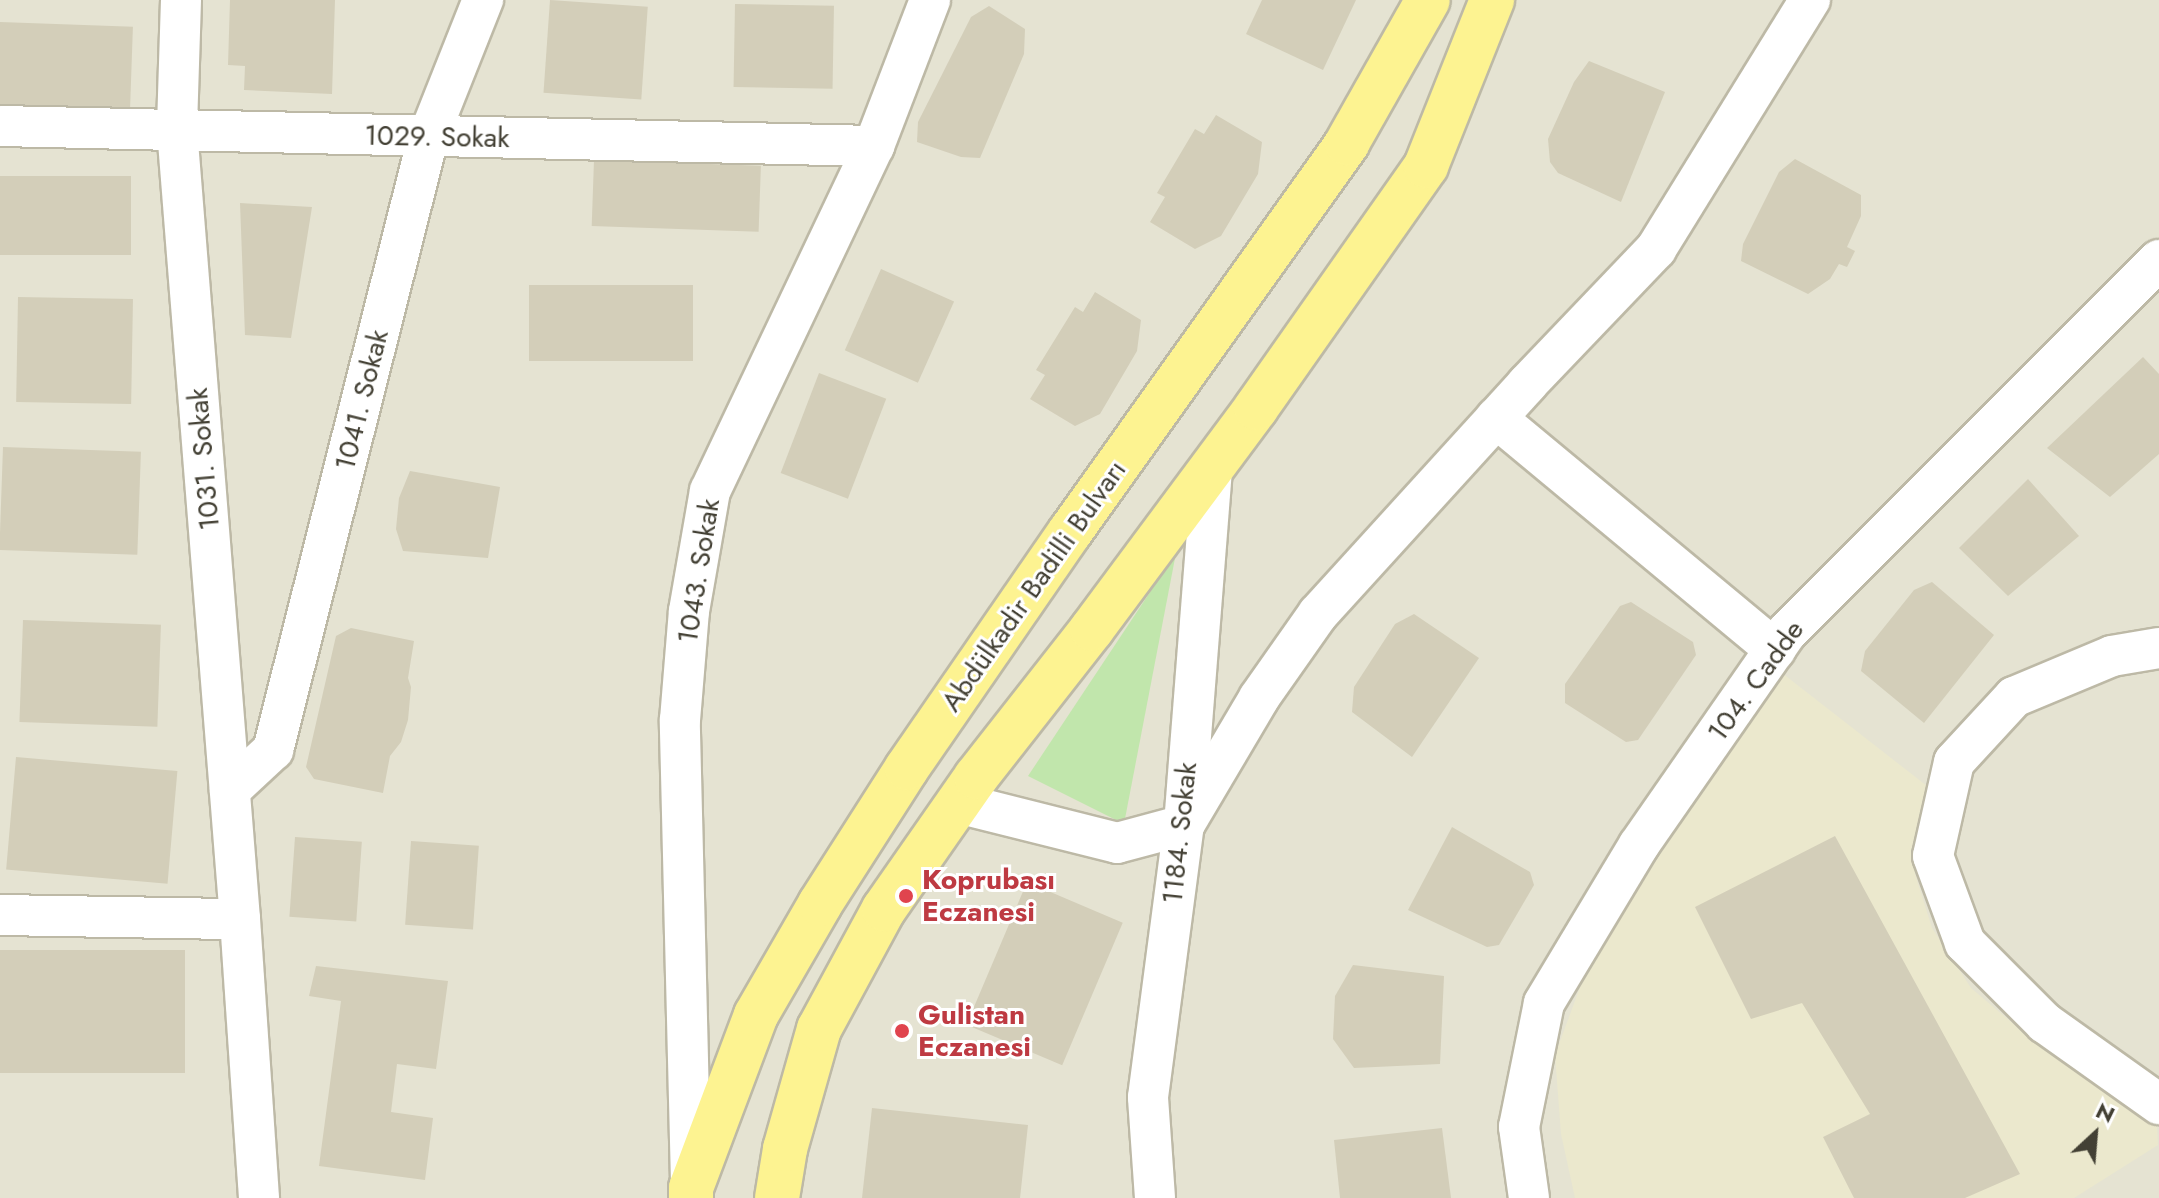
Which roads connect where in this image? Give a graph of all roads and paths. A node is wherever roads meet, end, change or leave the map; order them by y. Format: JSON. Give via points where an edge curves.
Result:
{"nodes":[{"id":1,"x":181,"y":0,"type":"edge"},
{"id":2,"x":483,"y":0,"type":"edge"},
{"id":3,"x":930,"y":0,"type":"edge"},
{"id":4,"x":1428,"y":0,"type":"edge"},
{"id":5,"x":1492,"y":0,"type":"edge"},
{"id":6,"x":1810,"y":0,"type":"edge"},
{"id":7,"x":0,"y":126,"type":"edge"},
{"id":8,"x":177,"y":129,"type":"junction"},
{"id":9,"x":428,"y":138,"type":"junction"},
{"id":10,"x":874,"y":146,"type":"junction"},
{"id":11,"x":2159,"y":260,"type":"edge"},
{"id":12,"x":1496,"y":418,"type":"junction"},
{"id":13,"x":1212,"y":467,"type":"junction"},
{"id":14,"x":2159,"y":648,"type":"edge"},
{"id":15,"x":1775,"y":650,"type":"junction"},
{"id":16,"x":230,"y":790,"type":"junction"},
{"id":17,"x":958,"y":803,"type":"junction"},
{"id":18,"x":1184,"y":825,"type":"junction"},
{"id":19,"x":0,"y":915,"type":"edge"},
{"id":20,"x":240,"y":919,"type":"junction"},
{"id":21,"x":2159,"y":1104,"type":"edge"},
{"id":22,"x":691,"y":1193,"type":"edge"},
{"id":23,"x":259,"y":1198,"type":"edge"},
{"id":24,"x":777,"y":1198,"type":"edge"},
{"id":25,"x":1155,"y":1198,"type":"edge"},
{"id":26,"x":1529,"y":1198,"type":"edge"}],
"edges":[{"from":1,"to":8,"type":"street","name":"1031. Sokak"},
{"from":2,"to":9,"type":"street","name":"1041. Sokak"},
{"from":3,"to":10,"type":"street","name":"1043. Sokak"},
{"from":4,"to":22,"type":"main road","name":"Abdülkadir Badilli Bulvarı","via":[[1347,143],[1052,558],[820,904],[756,1015]]},
{"from":5,"to":13,"type":"main road","via":[[1426,166]]},
{"from":6,"to":12,"type":"street","via":[[1656,249]]},
{"from":7,"to":8,"type":"street","name":"1029. Sokak"},
{"from":8,"to":9,"type":"street","name":"1029. Sokak"},
{"from":8,"to":16,"type":"street","name":"1031. Sokak"},
{"from":9,"to":10,"type":"street","name":"1029. Sokak"},
{"from":9,"to":16,"type":"street","name":"1041. Sokak","via":[[273,750]]},
{"from":10,"to":22,"type":"street","name":"1043. Sokak","via":[[710,491],[692,596],[680,720]]},
{"from":11,"to":15,"type":"street","name":"104. Cadde"},
{"from":12,"to":15,"type":"street"},
{"from":12,"to":18,"type":"street","via":[[1318,614],[1259,698]]},
{"from":13,"to":17,"type":"main road"},
{"from":13,"to":18,"type":"street","name":"1184. Sokak"},
{"from":14,"to":21,"type":"street","via":[[2112,656],[2014,697],[1954,762],[1933,856],[1965,943],[2045,1023]]},
{"from":15,"to":26,"type":"street","name":"104. Cadde","via":[[1639,845],[1544,1003],[1519,1127]]},
{"from":16,"to":20,"type":"street","name":"1031. Sokak"},
{"from":17,"to":18,"type":"street","via":[[1117,843]]},
{"from":17,"to":24,"type":"main road","via":[[884,909],[819,1029],[785,1149]]},
{"from":18,"to":25,"type":"street","name":"1184. Sokak","via":[[1148,1097]]},
{"from":19,"to":20,"type":"street"},
{"from":20,"to":23,"type":"street","name":"1031. Sokak"}]}
